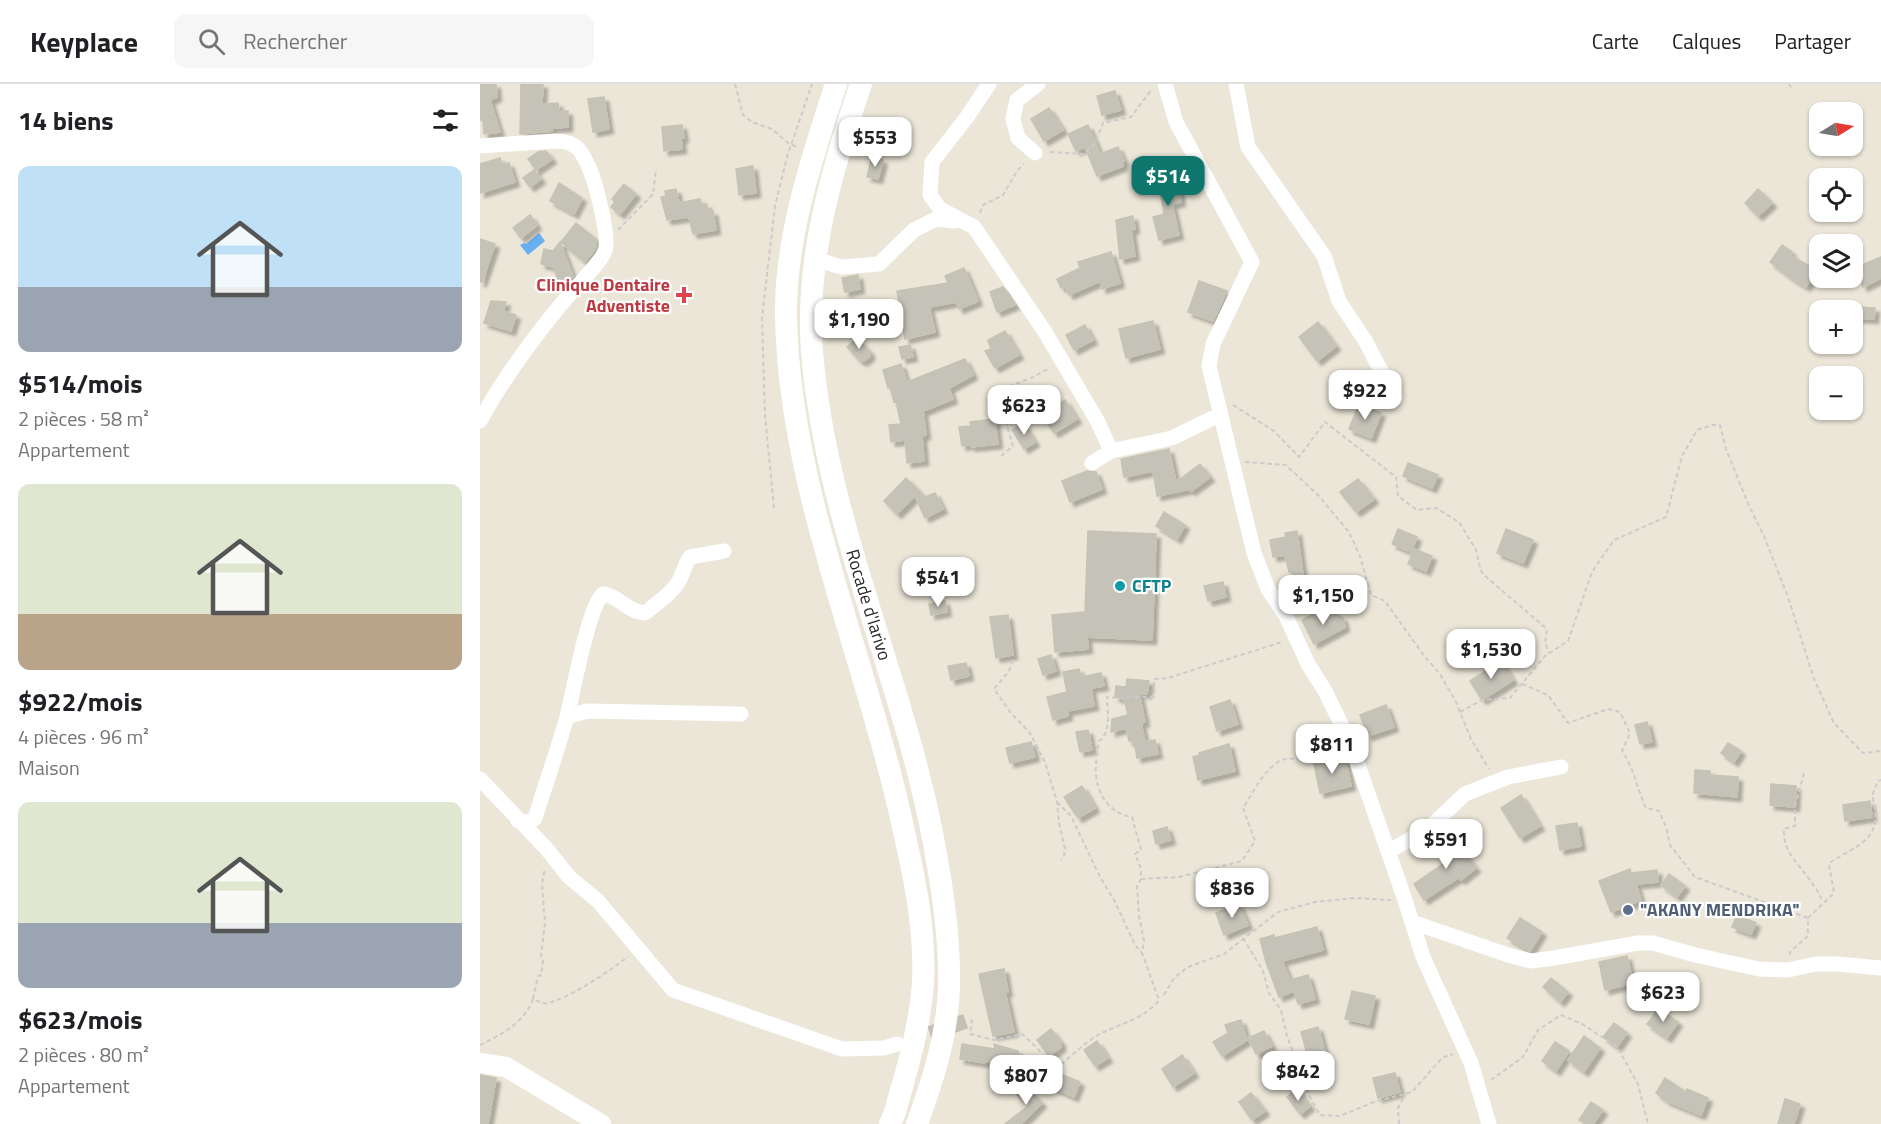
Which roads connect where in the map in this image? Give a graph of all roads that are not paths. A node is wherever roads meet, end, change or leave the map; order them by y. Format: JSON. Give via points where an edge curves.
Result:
{"nodes":[{"id":1,"x":836,"y":84,"type":"edge"},
{"id":2,"x":861,"y":84,"type":"edge"},
{"id":3,"x":989,"y":84,"type":"edge"},
{"id":4,"x":1038,"y":84,"type":"edge"},
{"id":5,"x":1165,"y":84,"type":"edge"},
{"id":6,"x":1236,"y":84,"type":"edge"},
{"id":7,"x":480,"y":146,"type":"edge"},
{"id":8,"x":1035,"y":153,"type":"road end"},
{"id":9,"x":969,"y":224,"type":"junction"},
{"id":10,"x":816,"y":259,"type":"junction"},
{"id":11,"x":1395,"y":398,"type":"dead end"},
{"id":12,"x":1220,"y":416,"type":"junction"},
{"id":13,"x":480,"y":421,"type":"edge"},
{"id":14,"x":1111,"y":452,"type":"junction"},
{"id":15,"x":1092,"y":463,"type":"dead end"},
{"id":16,"x":724,"y":551,"type":"dead end"},
{"id":17,"x":741,"y":714,"type":"dead end"},
{"id":18,"x":567,"y":717,"type":"junction"},
{"id":19,"x":1561,"y":767,"type":"dead end"},
{"id":20,"x":480,"y":779,"type":"edge"},
{"id":21,"x":518,"y":820,"type":"junction"},
{"id":22,"x":1389,"y":851,"type":"junction"},
{"id":23,"x":1412,"y":922,"type":"junction"},
{"id":24,"x":1881,"y":968,"type":"edge"},
{"id":25,"x":897,"y":1044,"type":"tunnel mouth"},
{"id":26,"x":480,"y":1063,"type":"edge"},
{"id":27,"x":601,"y":1124,"type":"edge"},
{"id":28,"x":890,"y":1124,"type":"edge"},
{"id":29,"x":917,"y":1124,"type":"edge"},
{"id":30,"x":1489,"y":1124,"type":"edge"}],
"edges":[{"from":1,"to":28,"type":"main road","name":"Rocade d'Iarivo","via":[[808,169],[796,225],[786,313],[788,356],[810,494],[888,762],[918,905],[923,981],[919,1023]]},
{"from":2,"to":10,"type":"main road","name":"Rocade d'Iarivo","via":[[841,144]]},
{"from":3,"to":9,"type":"street","via":[[932,162],[930,195],[940,209]]},
{"from":4,"to":8,"type":"street","via":[[1017,100],[1013,119],[1018,138]]},
{"from":5,"to":12,"type":"street","via":[[1176,122],[1252,262],[1213,344],[1209,366]]},
{"from":6,"to":11,"type":"street","via":[[1248,147],[1324,256],[1340,301]]},
{"from":7,"to":13,"type":"street","via":[[555,141],[575,145],[592,174],[608,241],[605,253],[557,310]]},
{"from":9,"to":10,"type":"street","via":[[936,219],[914,230],[879,264],[841,267]]},
{"from":9,"to":14,"type":"street","via":[[1045,332],[1098,422]]},
{"from":10,"to":29,"type":"main road","name":"Rocade d'Iarivo","via":[[812,349],[819,416],[838,502],[931,818],[943,892],[949,990],[943,1041]]},
{"from":12,"to":14,"type":"street","via":[[1172,438]]},
{"from":12,"to":22,"type":"street","via":[[1254,553],[1268,589],[1286,616],[1350,742]]},
{"from":14,"to":15,"type":"street"},
{"from":16,"to":18,"type":"street","via":[[690,557],[672,590],[645,613],[633,611],[609,595],[598,598]]},
{"from":17,"to":18,"type":"street","via":[[587,711]]},
{"from":18,"to":21,"type":"street","via":[[535,818],[530,822]]},
{"from":19,"to":22,"type":"street","via":[[1508,777],[1466,794],[1427,830]]},
{"from":20,"to":21,"type":"street"},
{"from":21,"to":25,"type":"street","via":[[569,877],[597,901],[672,990],[842,1049]]},
{"from":22,"to":23,"type":"street"},
{"from":23,"to":24,"type":"street","via":[[1531,961],[1653,943],[1759,969],[1788,970],[1826,964]]},
{"from":23,"to":30,"type":"street","via":[[1423,957],[1466,1052]]},
{"from":26,"to":27,"type":"street","via":[[506,1067]]}]}
